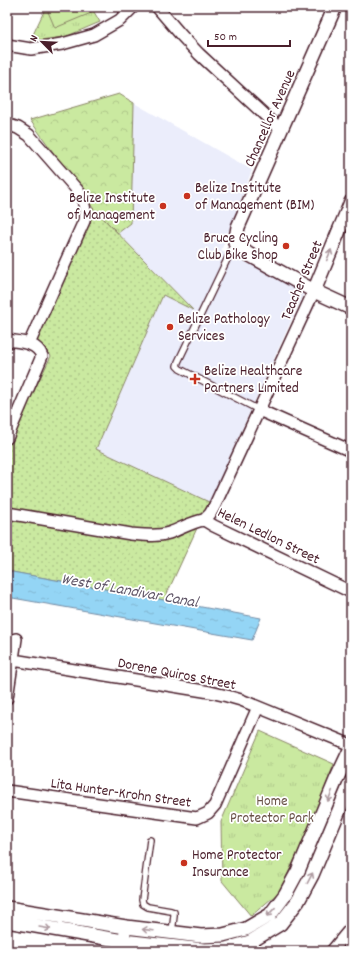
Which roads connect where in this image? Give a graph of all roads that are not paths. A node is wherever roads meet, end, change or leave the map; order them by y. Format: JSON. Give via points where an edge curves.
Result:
{"nodes":[{"id":1,"x":133,"y":7,"type":"edge"},
{"id":2,"x":157,"y":7,"type":"edge"},
{"id":3,"x":335,"y":7,"type":"edge"},
{"id":4,"x":7,"y":45,"type":"edge"},
{"id":5,"x":7,"y":126,"type":"edge"},
{"id":6,"x":281,"y":130,"type":"junction"},
{"id":7,"x":351,"y":202,"type":"edge"},
{"id":8,"x":235,"y":243,"type":"junction"},
{"id":9,"x":314,"y":291,"type":"junction"},
{"id":10,"x":351,"y":308,"type":"edge"},
{"id":11,"x":7,"y":340,"type":"edge"},
{"id":12,"x":29,"y":344,"type":"junction"},
{"id":13,"x":259,"y":410,"type":"junction"},
{"id":14,"x":7,"y":438,"type":"edge"},
{"id":15,"x":351,"y":451,"type":"edge"},
{"id":16,"x":7,"y":513,"type":"edge"},
{"id":17,"x":204,"y":520,"type":"junction"},
{"id":18,"x":351,"y":592,"type":"edge"},
{"id":19,"x":16,"y":639,"type":"dead end"},
{"id":20,"x":13,"y":660,"type":"junction"},
{"id":21,"x":7,"y":698,"type":"edge"},
{"id":22,"x":258,"y":707,"type":"junction"},
{"id":23,"x":351,"y":746,"type":"edge"},
{"id":24,"x":336,"y":780,"type":"junction"},
{"id":25,"x":351,"y":785,"type":"edge"},
{"id":26,"x":7,"y":791,"type":"edge"},
{"id":27,"x":150,"y":840,"type":"dead end"},
{"id":28,"x":7,"y":908,"type":"edge"},
{"id":29,"x":7,"y":921,"type":"edge"},
{"id":30,"x":126,"y":927,"type":"junction"},
{"id":31,"x":351,"y":928,"type":"edge"},
{"id":32,"x":172,"y":933,"type":"junction"},
{"id":33,"x":201,"y":936,"type":"junction"},
{"id":34,"x":121,"y":946,"type":"edge"},
{"id":35,"x":204,"y":951,"type":"edge"},
{"id":36,"x":332,"y":951,"type":"edge"}],
"edges":[{"from":1,"to":4,"type":"street","via":[[120,20],[94,35],[62,44],[31,48]]},
{"from":2,"to":6,"type":"street","via":[[199,54]]},
{"from":3,"to":6,"type":"street","name":"Chancellor Avenue"},
{"from":5,"to":12,"type":"street","via":[[18,128],[30,135],[79,192],[85,206],[84,221]]},
{"from":6,"to":8,"type":"street","name":"Chancellor Avenue","via":[[238,227]]},
{"from":9,"to":7,"type":"street","name":"Teacher Street","one_way":true},
{"from":8,"to":9,"type":"street","via":[[248,254]]},
{"from":8,"to":13,"type":"lane","via":[[177,366]]},
{"from":9,"to":10,"type":"street"},
{"from":9,"to":13,"type":"street","name":"Teacher Street"},
{"from":11,"to":12,"type":"street"},
{"from":12,"to":14,"type":"street","via":[[38,348],[42,356]]},
{"from":13,"to":15,"type":"street"},
{"from":13,"to":17,"type":"street","name":"Teacher Street","via":[[214,507]]},
{"from":16,"to":17,"type":"street","name":"Helen Ledlon Street","via":[[145,536],[158,536],[192,522]]},
{"from":17,"to":18,"type":"street","name":"Helen Ledlon Street"},
{"from":19,"to":20,"type":"street"},
{"from":20,"to":21,"type":"street"},
{"from":20,"to":22,"type":"street","name":"Dorene Quiros Street","via":[[210,692]]},
{"from":22,"to":23,"type":"street","name":"Dorene Quiros Street"},
{"from":22,"to":26,"type":"street","name":"Lita Hunter-Krohn Street","via":[[215,805],[208,813],[197,818]]},
{"from":23,"to":24,"type":"street"},
{"from":24,"to":25,"type":"street"},
{"from":24,"to":33,"type":"street","one_way":true,"via":[[298,871],[286,895],[270,915],[246,929],[223,935]]},
{"from":35,"to":25,"type":"street","one_way":true,"via":[[226,949],[250,942],[280,924],[298,902],[312,875]]},
{"from":27,"to":32,"type":"lane","via":[[142,900],[148,907],[174,912]]},
{"from":28,"to":30,"type":"street"},
{"from":29,"to":34,"type":"street","one_way":true},
{"from":32,"to":30,"type":"street","one_way":true},
{"from":30,"to":34,"type":"street"},
{"from":31,"to":36,"type":"street"},
{"from":32,"to":33,"type":"street"},
{"from":33,"to":35,"type":"street"},
{"from":34,"to":35,"type":"street"}]}
